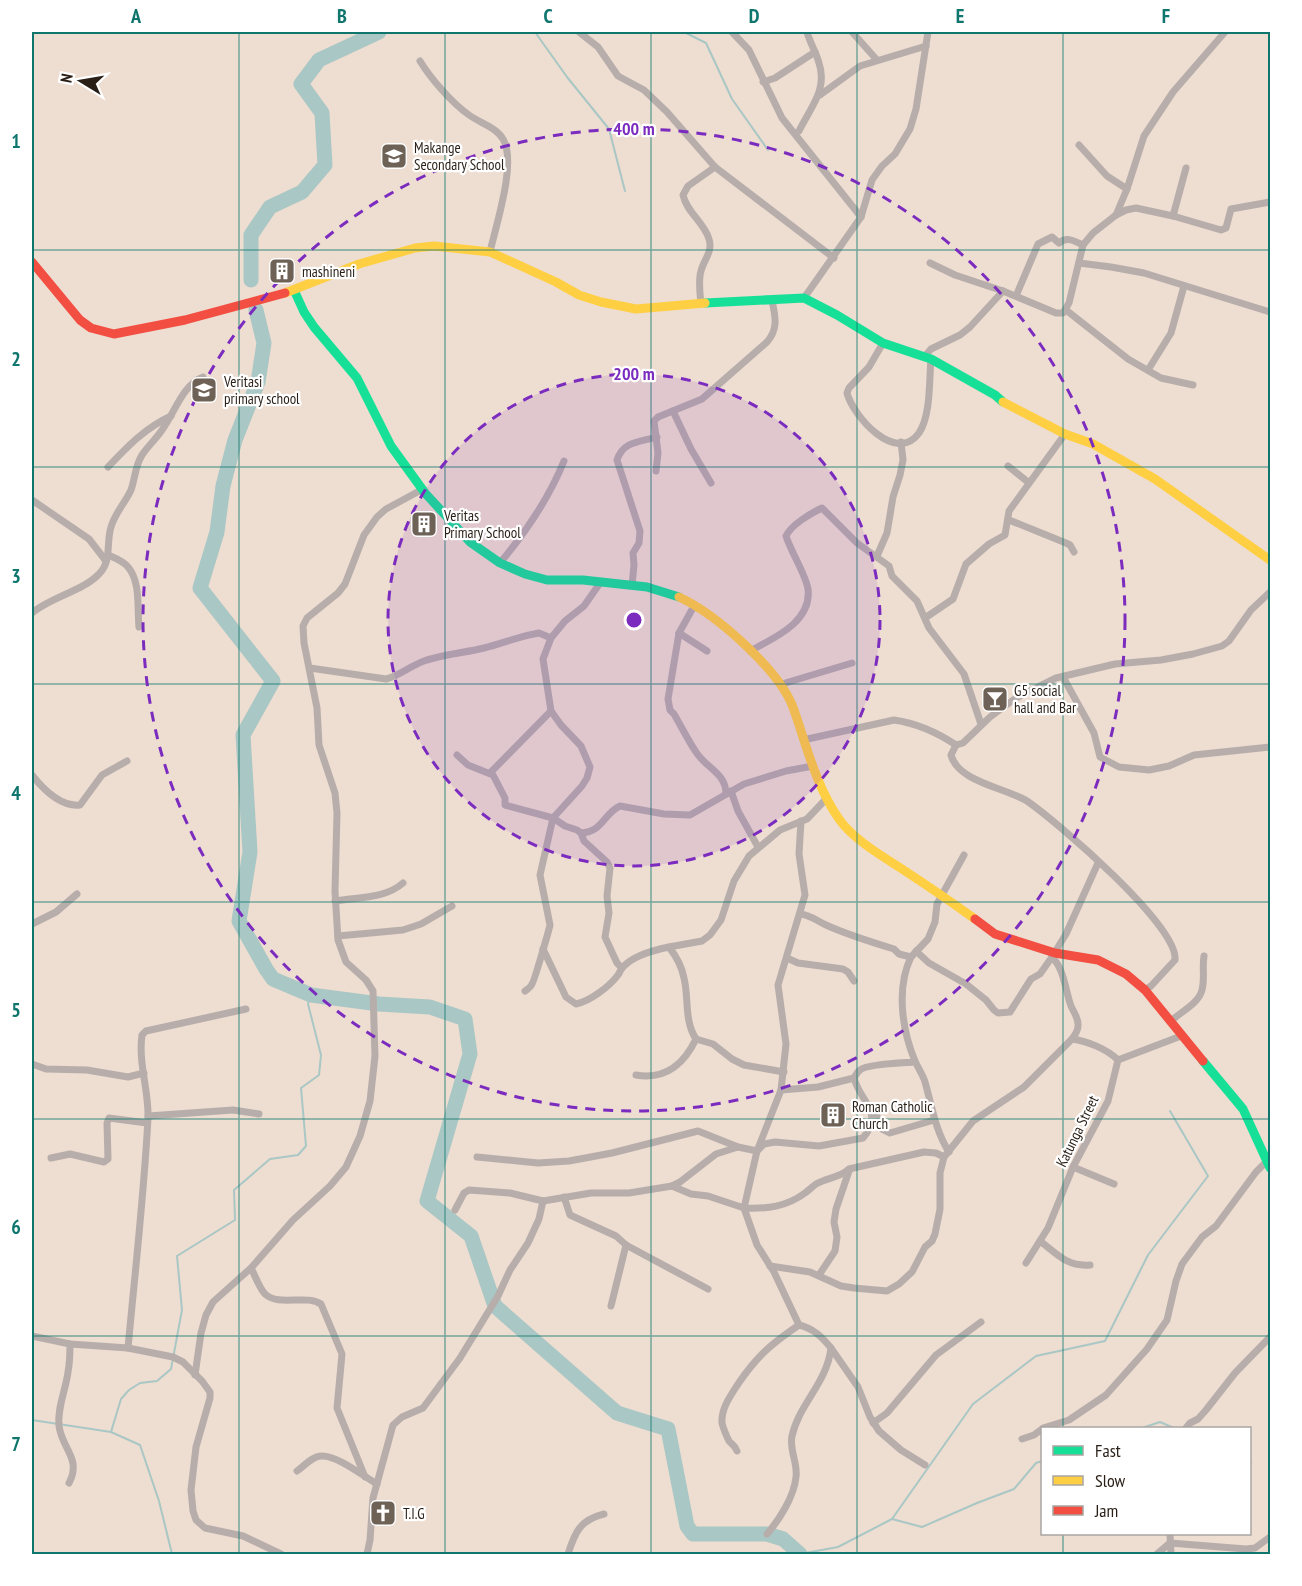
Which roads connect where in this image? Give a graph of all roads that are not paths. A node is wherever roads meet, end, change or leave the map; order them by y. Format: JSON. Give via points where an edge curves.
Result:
{"nodes":[{"id":1,"x":579,"y":32,"type":"edge"},
{"id":2,"x":732,"y":32,"type":"edge"},
{"id":3,"x":807,"y":32,"type":"edge"},
{"id":4,"x":852,"y":32,"type":"edge"},
{"id":5,"x":928,"y":32,"type":"edge"},
{"id":6,"x":1225,"y":32,"type":"edge"},
{"id":7,"x":926,"y":46,"type":"junction"},
{"id":8,"x":814,"y":52,"type":"junction"},
{"id":9,"x":878,"y":60,"type":"junction"},
{"id":10,"x":420,"y":61,"type":"dead end"},
{"id":11,"x":763,"y":82,"type":"junction"},
{"id":12,"x":820,"y":95,"type":"junction"},
{"id":13,"x":799,"y":131,"type":"dead end"},
{"id":14,"x":1079,"y":145,"type":"dead end"},
{"id":15,"x":715,"y":166,"type":"junction"},
{"id":16,"x":1186,"y":168,"type":"dead end"},
{"id":17,"x":1127,"y":189,"type":"junction"},
{"id":18,"x":1270,"y":202,"type":"edge"},
{"id":19,"x":1116,"y":215,"type":"junction"},
{"id":20,"x":1173,"y":216,"type":"junction"},
{"id":21,"x":861,"y":217,"type":"junction"},
{"id":22,"x":1083,"y":245,"type":"junction"},
{"id":23,"x":490,"y":252,"type":"junction"},
{"id":24,"x":834,"y":258,"type":"junction"},
{"id":25,"x":32,"y":261,"type":"edge"},
{"id":26,"x":930,"y":263,"type":"dead end"},
{"id":27,"x":1079,"y":263,"type":"junction"},
{"id":28,"x":1184,"y":286,"type":"junction"},
{"id":29,"x":294,"y":290,"type":"junction"},
{"id":30,"x":1003,"y":291,"type":"junction"},
{"id":31,"x":1016,"y":296,"type":"junction"},
{"id":32,"x":804,"y":298,"type":"junction"},
{"id":33,"x":772,"y":300,"type":"junction"},
{"id":34,"x":700,"y":304,"type":"junction"},
{"id":35,"x":1066,"y":310,"type":"junction"},
{"id":36,"x":1270,"y":312,"type":"edge"},
{"id":37,"x":883,"y":343,"type":"junction"},
{"id":38,"x":927,"y":358,"type":"junction"},
{"id":39,"x":1148,"y":370,"type":"junction"},
{"id":40,"x":203,"y":376,"type":"dead end"},
{"id":41,"x":1193,"y":385,"type":"dead end"},
{"id":42,"x":673,"y":411,"type":"junction"},
{"id":43,"x":171,"y":416,"type":"junction"},
{"id":44,"x":1065,"y":434,"type":"junction"},
{"id":45,"x":657,"y":437,"type":"junction"},
{"id":46,"x":901,"y":442,"type":"junction"},
{"id":47,"x":564,"y":461,"type":"dead end"},
{"id":48,"x":1008,"y":466,"type":"dead end"},
{"id":49,"x":108,"y":467,"type":"dead end"},
{"id":50,"x":656,"y":471,"type":"dead end"},
{"id":51,"x":1028,"y":482,"type":"junction"},
{"id":52,"x":711,"y":483,"type":"dead end"},
{"id":53,"x":423,"y":489,"type":"junction"},
{"id":54,"x":32,"y":500,"type":"edge"},
{"id":55,"x":1009,"y":520,"type":"junction"},
{"id":56,"x":1074,"y":552,"type":"dead end"},
{"id":57,"x":877,"y":556,"type":"junction"},
{"id":58,"x":107,"y":558,"type":"junction"},
{"id":59,"x":1270,"y":560,"type":"edge"},
{"id":60,"x":500,"y":563,"type":"junction"},
{"id":61,"x":600,"y":583,"type":"junction"},
{"id":62,"x":632,"y":585,"type":"junction"},
{"id":63,"x":1270,"y":592,"type":"edge"},
{"id":64,"x":694,"y":606,"type":"junction"},
{"id":65,"x":32,"y":614,"type":"edge"},
{"id":66,"x":925,"y":618,"type":"junction"},
{"id":67,"x":139,"y":627,"type":"dead end"},
{"id":68,"x":680,"y":633,"type":"junction"},
{"id":69,"x":550,"y":638,"type":"junction"},
{"id":70,"x":707,"y":651,"type":"dead end"},
{"id":71,"x":750,"y":651,"type":"junction"},
{"id":72,"x":852,"y":663,"type":"dead end"},
{"id":73,"x":310,"y":668,"type":"junction"},
{"id":74,"x":1063,"y":677,"type":"junction"},
{"id":75,"x":782,"y":684,"type":"junction"},
{"id":76,"x":551,"y":711,"type":"junction"},
{"id":77,"x":981,"y":724,"type":"junction"},
{"id":78,"x":803,"y":740,"type":"junction"},
{"id":79,"x":956,"y":745,"type":"junction"},
{"id":80,"x":1270,"y":747,"type":"edge"},
{"id":81,"x":457,"y":755,"type":"dead end"},
{"id":82,"x":127,"y":761,"type":"dead end"},
{"id":83,"x":813,"y":766,"type":"junction"},
{"id":84,"x":490,"y":773,"type":"junction"},
{"id":85,"x":32,"y":775,"type":"edge"},
{"id":86,"x":729,"y":793,"type":"junction"},
{"id":87,"x":826,"y":800,"type":"junction"},
{"id":88,"x":553,"y":818,"type":"junction"},
{"id":89,"x":801,"y":821,"type":"junction"},
{"id":90,"x":581,"y":833,"type":"junction"},
{"id":91,"x":759,"y":847,"type":"junction"},
{"id":92,"x":964,"y":855,"type":"dead end"},
{"id":93,"x":1098,"y":863,"type":"junction"},
{"id":94,"x":403,"y":884,"type":"dead end"},
{"id":95,"x":77,"y":894,"type":"dead end"},
{"id":96,"x":941,"y":897,"type":"junction"},
{"id":97,"x":335,"y":901,"type":"junction"},
{"id":98,"x":452,"y":906,"type":"dead end"},
{"id":99,"x":800,"y":914,"type":"junction"},
{"id":100,"x":32,"y":924,"type":"edge"},
{"id":101,"x":338,"y":936,"type":"junction"},
{"id":102,"x":669,"y":947,"type":"junction"},
{"id":103,"x":543,"y":949,"type":"junction"},
{"id":104,"x":913,"y":954,"type":"junction"},
{"id":105,"x":1054,"y":955,"type":"junction"},
{"id":106,"x":1204,"y":956,"type":"dead end"},
{"id":107,"x":787,"y":958,"type":"junction"},
{"id":108,"x":622,"y":968,"type":"junction"},
{"id":109,"x":854,"y":981,"type":"dead end"},
{"id":110,"x":1145,"y":990,"type":"junction"},
{"id":111,"x":525,"y":991,"type":"dead end"},
{"id":112,"x":246,"y":1009,"type":"dead end"},
{"id":113,"x":1172,"y":1020,"type":"junction"},
{"id":114,"x":1181,"y":1036,"type":"junction"},
{"id":115,"x":696,"y":1039,"type":"junction"},
{"id":116,"x":1072,"y":1039,"type":"junction"},
{"id":117,"x":1118,"y":1060,"type":"junction"},
{"id":118,"x":915,"y":1062,"type":"junction"},
{"id":119,"x":32,"y":1064,"type":"edge"},
{"id":120,"x":784,"y":1072,"type":"junction"},
{"id":121,"x":144,"y":1073,"type":"junction"},
{"id":122,"x":636,"y":1075,"type":"dead end"},
{"id":123,"x":854,"y":1078,"type":"junction"},
{"id":124,"x":781,"y":1090,"type":"junction"},
{"id":125,"x":871,"y":1109,"type":"junction"},
{"id":126,"x":259,"y":1114,"type":"dead end"},
{"id":127,"x":147,"y":1119,"type":"junction"},
{"id":128,"x":934,"y":1120,"type":"junction"},
{"id":129,"x":738,"y":1147,"type":"junction"},
{"id":130,"x":757,"y":1151,"type":"junction"},
{"id":131,"x":947,"y":1154,"type":"junction"},
{"id":132,"x":477,"y":1156,"type":"dead end"},
{"id":133,"x":51,"y":1158,"type":"dead end"},
{"id":134,"x":1270,"y":1162,"type":"edge"},
{"id":135,"x":1073,"y":1167,"type":"junction"},
{"id":136,"x":849,"y":1169,"type":"junction"},
{"id":137,"x":1114,"y":1184,"type":"dead end"},
{"id":138,"x":672,"y":1186,"type":"junction"},
{"id":139,"x":564,"y":1197,"type":"junction"},
{"id":140,"x":543,"y":1201,"type":"junction"},
{"id":141,"x":744,"y":1208,"type":"junction"},
{"id":142,"x":455,"y":1210,"type":"dead end"},
{"id":143,"x":1040,"y":1241,"type":"junction"},
{"id":144,"x":626,"y":1245,"type":"junction"},
{"id":145,"x":1026,"y":1263,"type":"dead end"},
{"id":146,"x":1090,"y":1265,"type":"dead end"},
{"id":147,"x":770,"y":1266,"type":"junction"},
{"id":148,"x":251,"y":1268,"type":"junction"},
{"id":149,"x":819,"y":1275,"type":"junction"},
{"id":150,"x":708,"y":1289,"type":"dead end"},
{"id":151,"x":611,"y":1306,"type":"dead end"},
{"id":152,"x":981,"y":1322,"type":"dead end"},
{"id":153,"x":799,"y":1325,"type":"junction"},
{"id":154,"x":32,"y":1336,"type":"edge"},
{"id":155,"x":1270,"y":1337,"type":"edge"},
{"id":156,"x":70,"y":1344,"type":"junction"},
{"id":157,"x":128,"y":1348,"type":"junction"},
{"id":158,"x":831,"y":1348,"type":"junction"},
{"id":159,"x":195,"y":1376,"type":"junction"},
{"id":160,"x":873,"y":1423,"type":"junction"},
{"id":161,"x":1049,"y":1427,"type":"edge"},
{"id":162,"x":1187,"y":1427,"type":"edge"},
{"id":163,"x":1041,"y":1430,"type":"edge"},
{"id":164,"x":1022,"y":1439,"type":"dead end"},
{"id":165,"x":737,"y":1451,"type":"dead end"},
{"id":166,"x":925,"y":1466,"type":"dead end"},
{"id":167,"x":297,"y":1471,"type":"dead end"},
{"id":168,"x":365,"y":1477,"type":"junction"},
{"id":169,"x":69,"y":1483,"type":"dead end"},
{"id":170,"x":377,"y":1484,"type":"junction"},
{"id":171,"x":604,"y":1514,"type":"dead end"},
{"id":172,"x":767,"y":1534,"type":"dead end"},
{"id":173,"x":1170,"y":1535,"type":"edge"},
{"id":174,"x":1270,"y":1537,"type":"edge"},
{"id":175,"x":1170,"y":1542,"type":"junction"},
{"id":176,"x":281,"y":1554,"type":"edge"},
{"id":177,"x":367,"y":1554,"type":"edge"},
{"id":178,"x":568,"y":1554,"type":"edge"},
{"id":179,"x":1157,"y":1554,"type":"edge"},
{"id":180,"x":1171,"y":1554,"type":"edge"}],
"edges":[{"from":1,"to":15,"type":"street","via":[[598,47],[618,76],[644,90],[667,112]]},
{"from":2,"to":11,"type":"street","via":[[749,50]]},
{"from":3,"to":8,"type":"street"},
{"from":4,"to":9,"type":"street"},
{"from":5,"to":7,"type":"street"},
{"from":6,"to":17,"type":"street","via":[[1173,92],[1144,136]]},
{"from":7,"to":9,"type":"street"},
{"from":7,"to":21,"type":"street","via":[[910,129],[872,180]]},
{"from":8,"to":11,"type":"street"},
{"from":8,"to":12,"type":"street","via":[[821,70]]},
{"from":9,"to":12,"type":"street","via":[[860,66]]},
{"from":10,"to":23,"type":"street","via":[[468,114],[495,130],[506,146],[508,167]]},
{"from":11,"to":21,"type":"street","via":[[782,118]]},
{"from":12,"to":13,"type":"street"},
{"from":14,"to":17,"type":"street","via":[[1107,176]]},
{"from":15,"to":24,"type":"street"},
{"from":15,"to":34,"type":"street","via":[[688,186],[683,195],[685,205],[710,240],[711,251],[700,273]]},
{"from":16,"to":20,"type":"street"},
{"from":17,"to":19,"type":"street"},
{"from":18,"to":20,"type":"street","via":[[1232,209],[1226,228],[1221,230]]},
{"from":19,"to":20,"type":"street","via":[[1136,208]]},
{"from":19,"to":22,"type":"street"},
{"from":21,"to":24,"type":"street"},
{"from":22,"to":27,"type":"street"},
{"from":22,"to":31,"type":"street","via":[[1072,239],[1059,243],[1052,237],[1044,239],[1038,244]]},
{"from":23,"to":29,"type":"street","via":[[454,246],[415,248],[359,264]]},
{"from":23,"to":34,"type":"street","via":[[601,302],[636,309]]},
{"from":24,"to":32,"type":"street"},
{"from":25,"to":29,"type":"street","via":[[80,320],[101,332],[114,334],[185,320]]},
{"from":26,"to":30,"type":"street"},
{"from":27,"to":28,"type":"street","via":[[1132,270]]},
{"from":27,"to":35,"type":"street"},
{"from":28,"to":36,"type":"street"},
{"from":28,"to":39,"type":"street","via":[[1171,333]]},
{"from":29,"to":53,"type":"street","via":[[314,327],[357,378],[391,446]]},
{"from":30,"to":31,"type":"street"},
{"from":30,"to":38,"type":"street","via":[[970,327],[931,349]]},
{"from":31,"to":35,"type":"street","via":[[1056,313]]},
{"from":32,"to":33,"type":"street"},
{"from":32,"to":37,"type":"street"},
{"from":33,"to":34,"type":"street"},
{"from":33,"to":42,"type":"street","via":[[776,324],[767,342],[702,399]]},
{"from":35,"to":39,"type":"street"},
{"from":37,"to":38,"type":"street"},
{"from":37,"to":46,"type":"street","via":[[847,393],[874,433]]},
{"from":38,"to":44,"type":"street"},
{"from":38,"to":46,"type":"street","via":[[928,405],[923,424],[914,438]]},
{"from":39,"to":41,"type":"street","via":[[1161,378]]},
{"from":40,"to":43,"type":"street","via":[[189,387]]},
{"from":42,"to":45,"type":"street","via":[[654,421]]},
{"from":42,"to":52,"type":"street"},
{"from":43,"to":49,"type":"street","via":[[139,435]]},
{"from":43,"to":58,"type":"street","via":[[137,465],[131,489],[111,527]]},
{"from":44,"to":51,"type":"street"},
{"from":44,"to":59,"type":"street","via":[[1093,444],[1155,479]]},
{"from":45,"to":50,"type":"street"},
{"from":45,"to":62,"type":"street","via":[[626,446],[617,460],[640,531],[633,553]]},
{"from":46,"to":57,"type":"street","via":[[900,475],[887,533]]},
{"from":47,"to":60,"type":"street","via":[[527,529]]},
{"from":48,"to":51,"type":"street"},
{"from":51,"to":55,"type":"street","via":[[1009,511]]},
{"from":53,"to":60,"type":"street","via":[[470,542]]},
{"from":53,"to":73,"type":"street","via":[[377,517],[364,535],[345,584],[307,618],[303,626],[304,643]]},
{"from":54,"to":58,"type":"street","via":[[89,539]]},
{"from":55,"to":56,"type":"street","via":[[1066,543]]},
{"from":55,"to":66,"type":"street","via":[[1005,535],[966,564],[953,599]]},
{"from":57,"to":66,"type":"street","via":[[917,601]]},
{"from":57,"to":71,"type":"street","via":[[857,543],[822,508],[797,524],[786,536],[808,588],[806,609],[786,630]]},
{"from":58,"to":65,"type":"street","via":[[100,574],[45,602]]},
{"from":58,"to":67,"type":"street","via":[[127,565],[132,572]]},
{"from":60,"to":61,"type":"street","via":[[536,578]]},
{"from":61,"to":62,"type":"street"},
{"from":61,"to":69,"type":"street","via":[[584,606]]},
{"from":62,"to":64,"type":"street","via":[[675,595]]},
{"from":63,"to":74,"type":"street","via":[[1222,646]]},
{"from":64,"to":68,"type":"street"},
{"from":64,"to":71,"type":"street"},
{"from":66,"to":77,"type":"street","via":[[928,628],[964,674]]},
{"from":68,"to":70,"type":"street"},
{"from":68,"to":86,"type":"street","via":[[669,706],[699,757],[719,774]]},
{"from":69,"to":73,"type":"street","via":[[539,633],[441,656],[386,679]]},
{"from":69,"to":76,"type":"street","via":[[543,659]]},
{"from":71,"to":75,"type":"street"},
{"from":72,"to":75,"type":"street"},
{"from":73,"to":97,"type":"street","via":[[319,745],[335,793]]},
{"from":74,"to":77,"type":"street","via":[[1016,698]]},
{"from":74,"to":80,"type":"street","via":[[1094,733],[1100,757],[1112,765],[1149,770],[1194,755]]},
{"from":75,"to":78,"type":"street"},
{"from":76,"to":84,"type":"street"},
{"from":76,"to":88,"type":"street","via":[[581,746],[590,767],[582,786]]},
{"from":77,"to":79,"type":"street"},
{"from":78,"to":79,"type":"street","via":[[894,720]]},
{"from":78,"to":83,"type":"street"},
{"from":79,"to":93,"type":"street","via":[[951,755],[958,769],[1025,800],[1063,828]]},
{"from":81,"to":84,"type":"street","via":[[468,765]]},
{"from":82,"to":85,"type":"street","via":[[102,775],[80,805],[59,800]]},
{"from":83,"to":86,"type":"street","via":[[762,778]]},
{"from":83,"to":87,"type":"street"},
{"from":84,"to":88,"type":"street","via":[[506,805]]},
{"from":86,"to":90,"type":"street","via":[[690,815],[620,806],[598,828]]},
{"from":86,"to":91,"type":"street"},
{"from":87,"to":89,"type":"street"},
{"from":87,"to":96,"type":"street","via":[[840,820],[870,848]]},
{"from":88,"to":90,"type":"street"},
{"from":88,"to":103,"type":"street","via":[[540,875],[550,925]]},
{"from":89,"to":91,"type":"street","via":[[780,830]]},
{"from":89,"to":99,"type":"street","via":[[799,854],[805,895]]},
{"from":90,"to":108,"type":"street","via":[[610,868],[605,937]]},
{"from":91,"to":102,"type":"street","via":[[742,866],[715,929],[702,941]]},
{"from":92,"to":96,"type":"street"},
{"from":93,"to":105,"type":"street","via":[[1078,913]]},
{"from":93,"to":110,"type":"street","via":[[1139,902],[1172,946],[1175,960]]},
{"from":94,"to":97,"type":"street","via":[[381,895]]},
{"from":95,"to":100,"type":"street","via":[[56,912]]},
{"from":96,"to":104,"type":"street","via":[[928,939]]},
{"from":96,"to":105,"type":"street","via":[[995,934]]},
{"from":97,"to":101,"type":"street"},
{"from":98,"to":101,"type":"street","via":[[403,930]]},
{"from":99,"to":104,"type":"street","via":[[899,954]]},
{"from":99,"to":107,"type":"street"},
{"from":101,"to":148,"type":"street","via":[[346,962],[373,991],[375,1056],[370,1101],[346,1167]]},
{"from":102,"to":108,"type":"street","via":[[646,953]]},
{"from":102,"to":115,"type":"street","via":[[684,977],[688,1017]]},
{"from":103,"to":108,"type":"street","via":[[566,997],[576,1004],[592,998]]},
{"from":103,"to":111,"type":"street","via":[[533,984]]},
{"from":104,"to":105,"type":"street","via":[[966,984],[998,1013],[1010,1012],[1031,979],[1040,974]]},
{"from":104,"to":118,"type":"street","via":[[904,980],[902,1003]]},
{"from":105,"to":110,"type":"street","via":[[1098,960]]},
{"from":105,"to":116,"type":"street","via":[[1078,1025]]},
{"from":106,"to":113,"type":"street","via":[[1199,997]]},
{"from":107,"to":109,"type":"street","via":[[843,969]]},
{"from":107,"to":120,"type":"street","via":[[778,985],[786,1044]]},
{"from":110,"to":113,"type":"street"},
{"from":112,"to":121,"type":"street","via":[[146,1031],[141,1040]]},
{"from":113,"to":114,"type":"street"},
{"from":114,"to":117,"type":"street"},
{"from":114,"to":134,"type":"street","via":[[1233,1095]]},
{"from":115,"to":120,"type":"street","via":[[713,1044],[744,1065]]},
{"from":115,"to":122,"type":"street","via":[[682,1062],[671,1070],[649,1077]]},
{"from":116,"to":117,"type":"street"},
{"from":116,"to":131,"type":"street","via":[[1024,1087],[974,1121]]},
{"from":117,"to":135,"type":"street","name":"Katunga Street","via":[[1108,1101]]},
{"from":118,"to":123,"type":"street","via":[[862,1068]]},
{"from":118,"to":128,"type":"street"},
{"from":119,"to":121,"type":"street","via":[[46,1069],[128,1077]]},
{"from":120,"to":124,"type":"street"},
{"from":121,"to":127,"type":"street"},
{"from":123,"to":124,"type":"street","via":[[818,1087]]},
{"from":123,"to":125,"type":"street"},
{"from":124,"to":130,"type":"street"},
{"from":125,"to":128,"type":"street","via":[[882,1129],[890,1133]]},
{"from":125,"to":130,"type":"street","via":[[871,1128],[863,1138],[819,1146],[775,1142],[764,1144]]},
{"from":126,"to":127,"type":"street","via":[[233,1110]]},
{"from":127,"to":133,"type":"street","via":[[110,1118],[108,1159],[104,1161],[70,1154]]},
{"from":127,"to":157,"type":"street"},
{"from":128,"to":131,"type":"street"},
{"from":129,"to":130,"type":"street"},
{"from":129,"to":132,"type":"street","via":[[698,1131],[569,1161],[538,1163]]},
{"from":129,"to":138,"type":"street","via":[[716,1154]]},
{"from":130,"to":141,"type":"street"},
{"from":131,"to":136,"type":"street","via":[[924,1152]]},
{"from":131,"to":149,"type":"street","via":[[940,1173],[935,1234],[917,1265],[899,1284],[887,1291],[877,1291],[841,1286]]},
{"from":134,"to":161,"type":"street","via":[[1256,1172],[1182,1264],[1167,1320],[1147,1349],[1106,1395],[1069,1420]]},
{"from":135,"to":137,"type":"street"},
{"from":135,"to":143,"type":"street","name":"Katunga Street"},
{"from":136,"to":141,"type":"street","via":[[778,1207]]},
{"from":136,"to":149,"type":"street","via":[[835,1212],[837,1244]]},
{"from":138,"to":139,"type":"street"},
{"from":138,"to":141,"type":"street"},
{"from":139,"to":140,"type":"street"},
{"from":139,"to":144,"type":"street","via":[[570,1215],[616,1236]]},
{"from":140,"to":142,"type":"street","via":[[470,1190]]},
{"from":140,"to":170,"type":"street","via":[[534,1230],[460,1358],[423,1408],[393,1425]]},
{"from":141,"to":147,"type":"street","via":[[757,1245]]},
{"from":143,"to":145,"type":"street","name":"Katunga Street"},
{"from":143,"to":146,"type":"street","via":[[1067,1262]]},
{"from":144,"to":150,"type":"street"},
{"from":144,"to":151,"type":"street"},
{"from":147,"to":149,"type":"street"},
{"from":147,"to":153,"type":"street"},
{"from":148,"to":159,"type":"street","via":[[213,1302],[206,1314]]},
{"from":148,"to":168,"type":"street","via":[[265,1294],[272,1298],[314,1299],[321,1304],[342,1354],[337,1408]]},
{"from":152,"to":160,"type":"street","via":[[936,1355],[887,1413]]},
{"from":153,"to":158,"type":"street","via":[[815,1332]]},
{"from":153,"to":165,"type":"street","via":[[751,1365],[730,1395],[722,1423]]},
{"from":154,"to":156,"type":"street"},
{"from":155,"to":162,"type":"street"},
{"from":156,"to":157,"type":"street"},
{"from":156,"to":169,"type":"street","via":[[58,1424],[74,1467]]},
{"from":157,"to":159,"type":"street","via":[[173,1357]]},
{"from":158,"to":160,"type":"street","via":[[858,1387]]},
{"from":158,"to":172,"type":"street","via":[[825,1374],[792,1436],[796,1478],[782,1516]]},
{"from":159,"to":176,"type":"street","via":[[210,1392],[196,1447],[192,1490],[196,1520],[205,1528],[243,1536]]},
{"from":160,"to":166,"type":"street","via":[[894,1445]]},
{"from":163,"to":164,"type":"street"},
{"from":167,"to":168,"type":"street","via":[[321,1456],[338,1460]]},
{"from":168,"to":170,"type":"street"},
{"from":170,"to":177,"type":"street"},
{"from":171,"to":178,"type":"street","via":[[583,1523]]},
{"from":173,"to":175,"type":"street"},
{"from":174,"to":175,"type":"street","via":[[1255,1548],[1246,1549]]},
{"from":175,"to":179,"type":"street"},
{"from":175,"to":180,"type":"street"}]}
